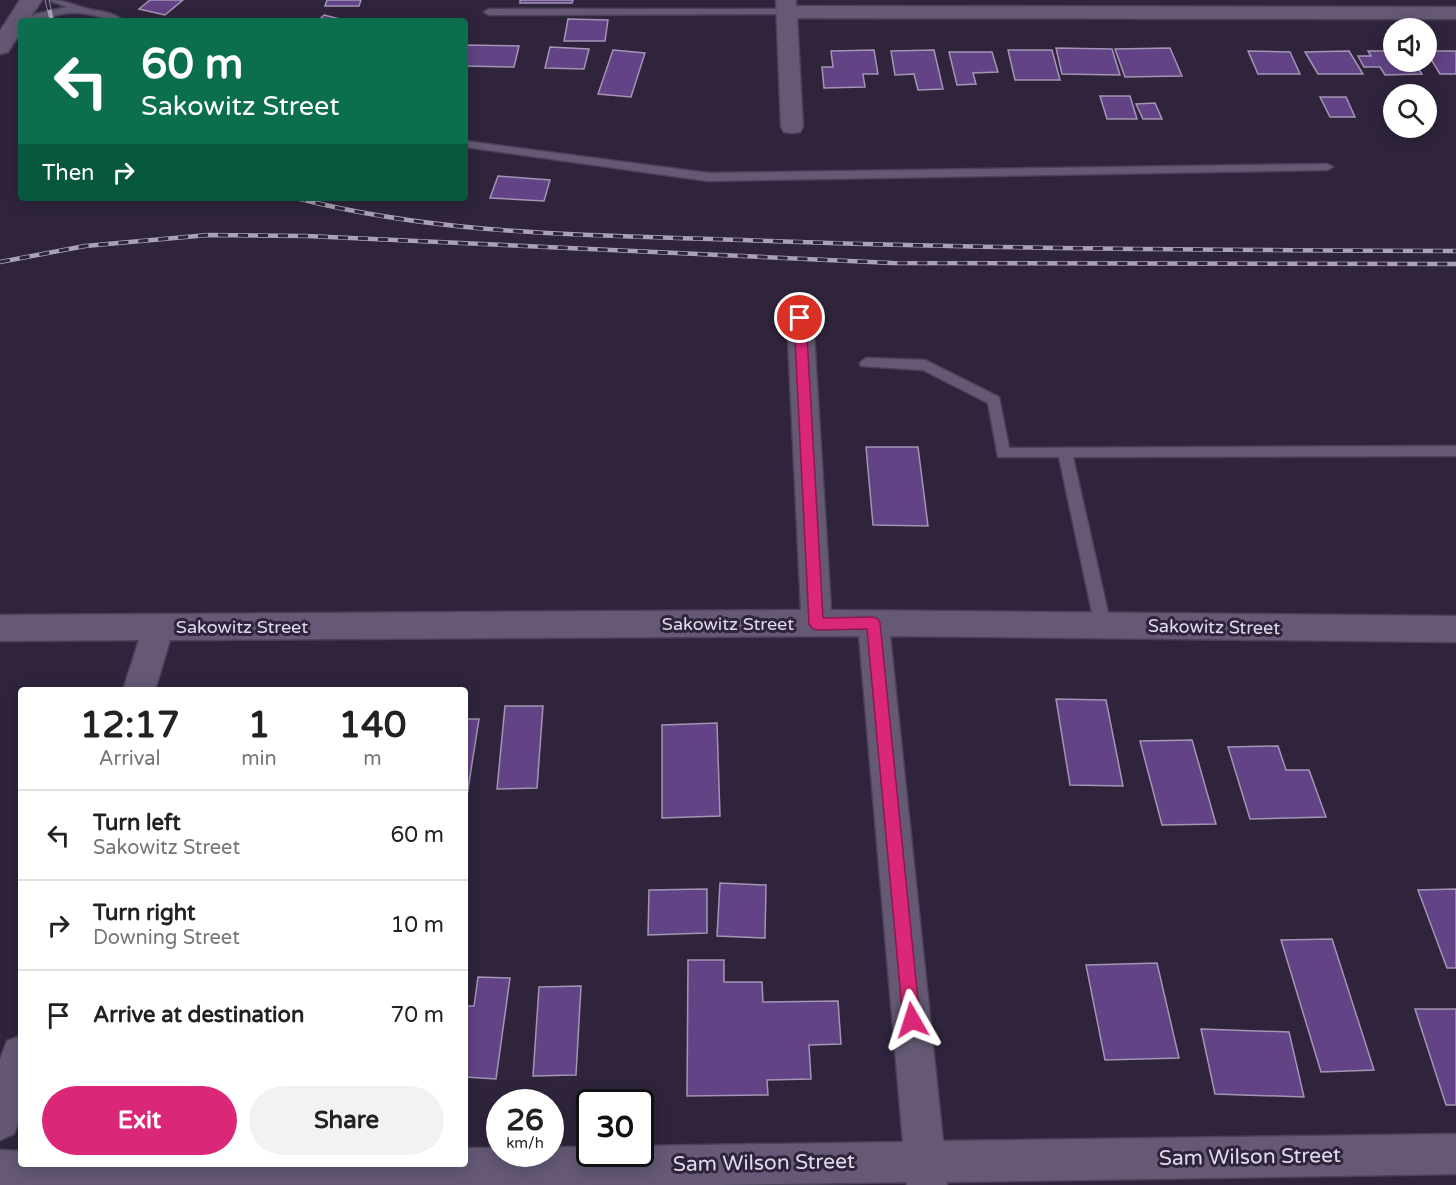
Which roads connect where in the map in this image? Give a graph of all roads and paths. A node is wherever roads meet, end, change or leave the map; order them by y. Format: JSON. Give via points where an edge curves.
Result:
{"nodes":[{"id":1,"x":30,"y":0,"type":"edge"},
{"id":2,"x":53,"y":0,"type":"edge"},
{"id":3,"x":787,"y":6,"type":"edge"},
{"id":4,"x":82,"y":9,"type":"junction"},
{"id":5,"x":489,"y":12,"type":"dead end"},
{"id":6,"x":1456,"y":13,"type":"edge"},
{"id":7,"x":18,"y":18,"type":"edge"},
{"id":8,"x":38,"y":18,"type":"edge"},
{"id":9,"x":110,"y":18,"type":"edge"},
{"id":10,"x":18,"y":19,"type":"edge"},
{"id":11,"x":7,"y":36,"type":"edge"},
{"id":12,"x":792,"y":127,"type":"dead end"},
{"id":13,"x":468,"y":144,"type":"edge"},
{"id":14,"x":1327,"y":167,"type":"dead end"},
{"id":15,"x":800,"y":318,"type":"dead end"},
{"id":16,"x":866,"y":363,"type":"dead end"},
{"id":17,"x":1456,"y":451,"type":"edge"},
{"id":18,"x":1065,"y":452,"type":"junction"},
{"id":19,"x":873,"y":623,"type":"junction"},
{"id":20,"x":816,"y":624,"type":"junction"},
{"id":21,"x":1103,"y":626,"type":"junction"},
{"id":22,"x":159,"y":627,"type":"junction"},
{"id":23,"x":0,"y":628,"type":"edge"},
{"id":24,"x":1456,"y":629,"type":"edge"},
{"id":25,"x":140,"y":687,"type":"edge"},
{"id":26,"x":18,"y":1064,"type":"edge"},
{"id":27,"x":0,"y":1120,"type":"edge"},
{"id":28,"x":1456,"y":1154,"type":"edge"},
{"id":29,"x":0,"y":1170,"type":"edge"},
{"id":30,"x":926,"y":1173,"type":"edge"},
{"id":31,"x":95,"y":1180,"type":"edge"}],
"edges":[{"from":1,"to":7,"type":"main road"},
{"from":2,"to":4,"type":"lane"},
{"from":3,"to":5,"type":"lane"},
{"from":3,"to":6,"type":"street"},
{"from":3,"to":12,"type":"street"},
{"from":4,"to":8,"type":"lane"},
{"from":4,"to":9,"type":"lane"},
{"from":10,"to":11,"type":"main road"},
{"from":13,"to":14,"type":"lane","via":[[708,177]]},
{"from":15,"to":20,"type":"street"},
{"from":16,"to":18,"type":"lane","via":[[924,365],[994,400],[1003,453]]},
{"from":17,"to":18,"type":"lane"},
{"from":18,"to":21,"type":"lane"},
{"from":19,"to":20,"type":"street","name":"Sakowitz Street"},
{"from":19,"to":21,"type":"street","name":"Sakowitz Street"},
{"from":19,"to":30,"type":"street"},
{"from":20,"to":22,"type":"street","name":"Sakowitz Street"},
{"from":21,"to":24,"type":"street","name":"Sakowitz Street"},
{"from":22,"to":23,"type":"street","name":"Sakowitz Street"},
{"from":22,"to":25,"type":"street"},
{"from":26,"to":27,"type":"street"},
{"from":28,"to":30,"type":"street","name":"Sam Wilson Street"},
{"from":29,"to":31,"type":"street","name":"Sam Wilson Street"},
{"from":30,"to":31,"type":"street","name":"Sam Wilson Street"}]}
